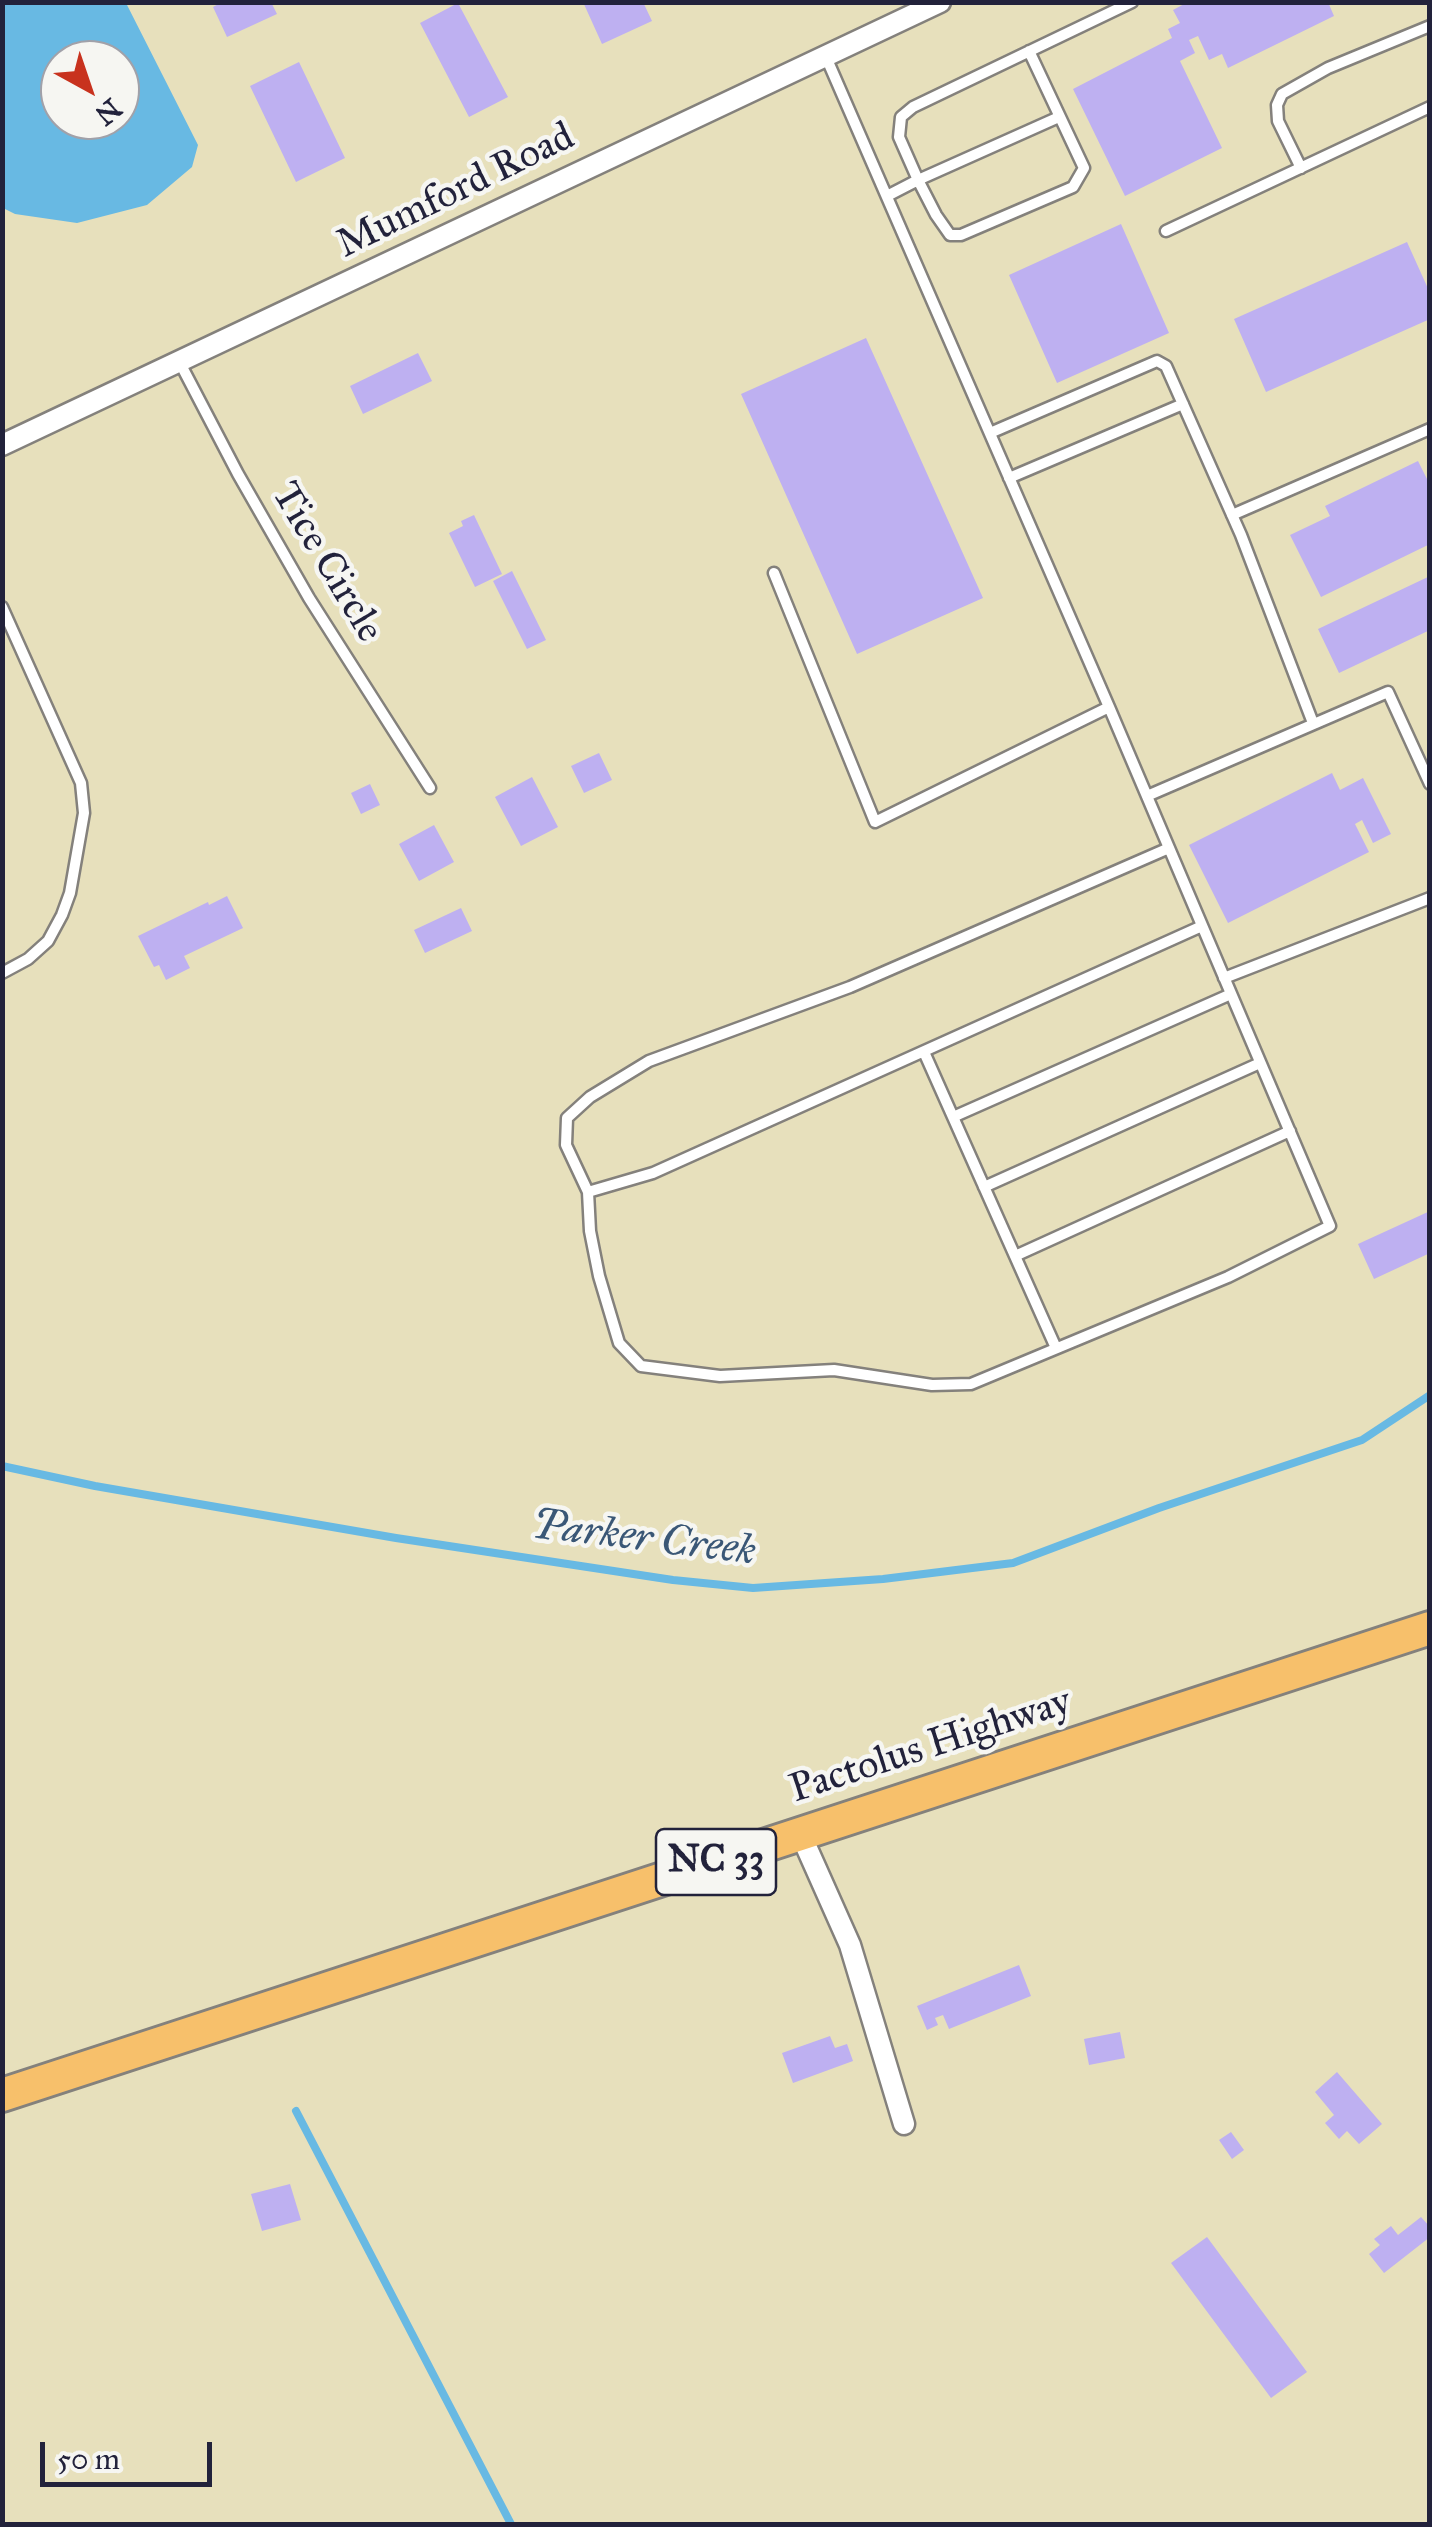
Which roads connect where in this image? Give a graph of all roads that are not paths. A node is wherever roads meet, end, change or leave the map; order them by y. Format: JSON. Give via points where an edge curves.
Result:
{"nodes":[{"id":1,"x":1132,"y":2,"type":"edge"},
{"id":2,"x":935,"y":4,"type":"edge"},
{"id":3,"x":1430,"y":26,"type":"edge"},
{"id":4,"x":1028,"y":51,"type":"junction"},
{"id":5,"x":826,"y":57,"type":"junction"},
{"id":6,"x":1430,"y":107,"type":"edge"},
{"id":7,"x":1059,"y":117,"type":"junction"},
{"id":8,"x":1301,"y":168,"type":"junction"},
{"id":9,"x":918,"y":180,"type":"junction"},
{"id":10,"x":887,"y":196,"type":"junction"},
{"id":11,"x":1166,"y":231,"type":"dead end"},
{"id":12,"x":180,"y":364,"type":"junction"},
{"id":13,"x":1183,"y":404,"type":"junction"},
{"id":14,"x":1430,"y":429,"type":"edge"},
{"id":15,"x":990,"y":433,"type":"junction"},
{"id":16,"x":2,"y":446,"type":"edge"},
{"id":17,"x":1010,"y":478,"type":"junction"},
{"id":18,"x":1232,"y":515,"type":"junction"},
{"id":19,"x":774,"y":573,"type":"dead end"},
{"id":20,"x":2,"y":607,"type":"edge"},
{"id":21,"x":1109,"y":706,"type":"junction"},
{"id":22,"x":1313,"y":723,"type":"junction"},
{"id":23,"x":1430,"y":784,"type":"edge"},
{"id":24,"x":430,"y":788,"type":"dead end"},
{"id":25,"x":1147,"y":796,"type":"junction"},
{"id":26,"x":1169,"y":848,"type":"junction"},
{"id":27,"x":1430,"y":898,"type":"edge"},
{"id":28,"x":1202,"y":926,"type":"junction"},
{"id":29,"x":2,"y":974,"type":"edge"},
{"id":30,"x":1224,"y":978,"type":"junction"},
{"id":31,"x":1231,"y":994,"type":"junction"},
{"id":32,"x":924,"y":1052,"type":"junction"},
{"id":33,"x":1260,"y":1063,"type":"junction"},
{"id":34,"x":953,"y":1117,"type":"junction"},
{"id":35,"x":1290,"y":1132,"type":"junction"},
{"id":36,"x":984,"y":1187,"type":"junction"},
{"id":37,"x":588,"y":1192,"type":"junction"},
{"id":38,"x":1015,"y":1256,"type":"junction"},
{"id":39,"x":1056,"y":1348,"type":"junction"},
{"id":40,"x":1430,"y":1628,"type":"edge"},
{"id":41,"x":801,"y":1835,"type":"junction"},
{"id":42,"x":2,"y":2095,"type":"edge"},
{"id":43,"x":904,"y":2124,"type":"dead end"}],
"edges":[{"from":1,"to":4,"type":"lane"},
{"from":2,"to":5,"type":"street","name":"Mumford Road"},
{"from":3,"to":8,"type":"lane","via":[[1282,94],[1278,121]]},
{"from":4,"to":7,"type":"lane"},
{"from":4,"to":9,"type":"lane","via":[[902,117],[899,137]]},
{"from":5,"to":10,"type":"lane"},
{"from":5,"to":12,"type":"street","name":"Mumford Road"},
{"from":6,"to":8,"type":"lane"},
{"from":7,"to":9,"type":"lane"},
{"from":7,"to":9,"type":"lane","via":[[1084,168],[1073,187],[961,235],[950,234]]},
{"from":8,"to":11,"type":"lane"},
{"from":9,"to":10,"type":"lane"},
{"from":10,"to":15,"type":"lane"},
{"from":12,"to":16,"type":"street","name":"Mumford Road"},
{"from":12,"to":24,"type":"lane","name":"Tice Circle","via":[[310,598]]},
{"from":13,"to":15,"type":"lane","via":[[1166,366],[1156,360]]},
{"from":13,"to":17,"type":"lane"},
{"from":13,"to":18,"type":"lane"},
{"from":14,"to":18,"type":"lane"},
{"from":15,"to":17,"type":"lane"},
{"from":17,"to":21,"type":"lane"},
{"from":18,"to":22,"type":"lane"},
{"from":19,"to":21,"type":"lane","via":[[875,822]]},
{"from":20,"to":29,"type":"lane","via":[[81,783],[84,813],[62,915],[48,941]]},
{"from":21,"to":25,"type":"lane"},
{"from":22,"to":23,"type":"lane","via":[[1388,692]]},
{"from":22,"to":25,"type":"lane"},
{"from":25,"to":26,"type":"lane"},
{"from":26,"to":28,"type":"lane"},
{"from":26,"to":37,"type":"lane","via":[[887,972],[649,1061],[566,1118],[566,1145]]},
{"from":27,"to":30,"type":"lane"},
{"from":28,"to":30,"type":"lane"},
{"from":28,"to":32,"type":"lane"},
{"from":30,"to":31,"type":"lane"},
{"from":31,"to":33,"type":"lane"},
{"from":31,"to":34,"type":"lane"},
{"from":32,"to":34,"type":"lane"},
{"from":32,"to":37,"type":"lane","via":[[653,1173]]},
{"from":33,"to":35,"type":"lane"},
{"from":33,"to":36,"type":"lane"},
{"from":34,"to":36,"type":"lane"},
{"from":35,"to":38,"type":"lane"},
{"from":35,"to":39,"type":"lane","via":[[1330,1226],[1228,1277]]},
{"from":36,"to":38,"type":"lane"},
{"from":37,"to":39,"type":"lane","via":[[598,1276],[619,1343],[640,1366],[720,1376],[834,1370],[971,1384]]},
{"from":38,"to":39,"type":"lane"},
{"from":40,"to":41,"type":"main road","name":"Pactolus Highway","number":"NC 33"},
{"from":41,"to":42,"type":"main road","name":"Pactolus Highway","number":"NC 33"},
{"from":41,"to":43,"type":"street","via":[[850,1945]]}]}
